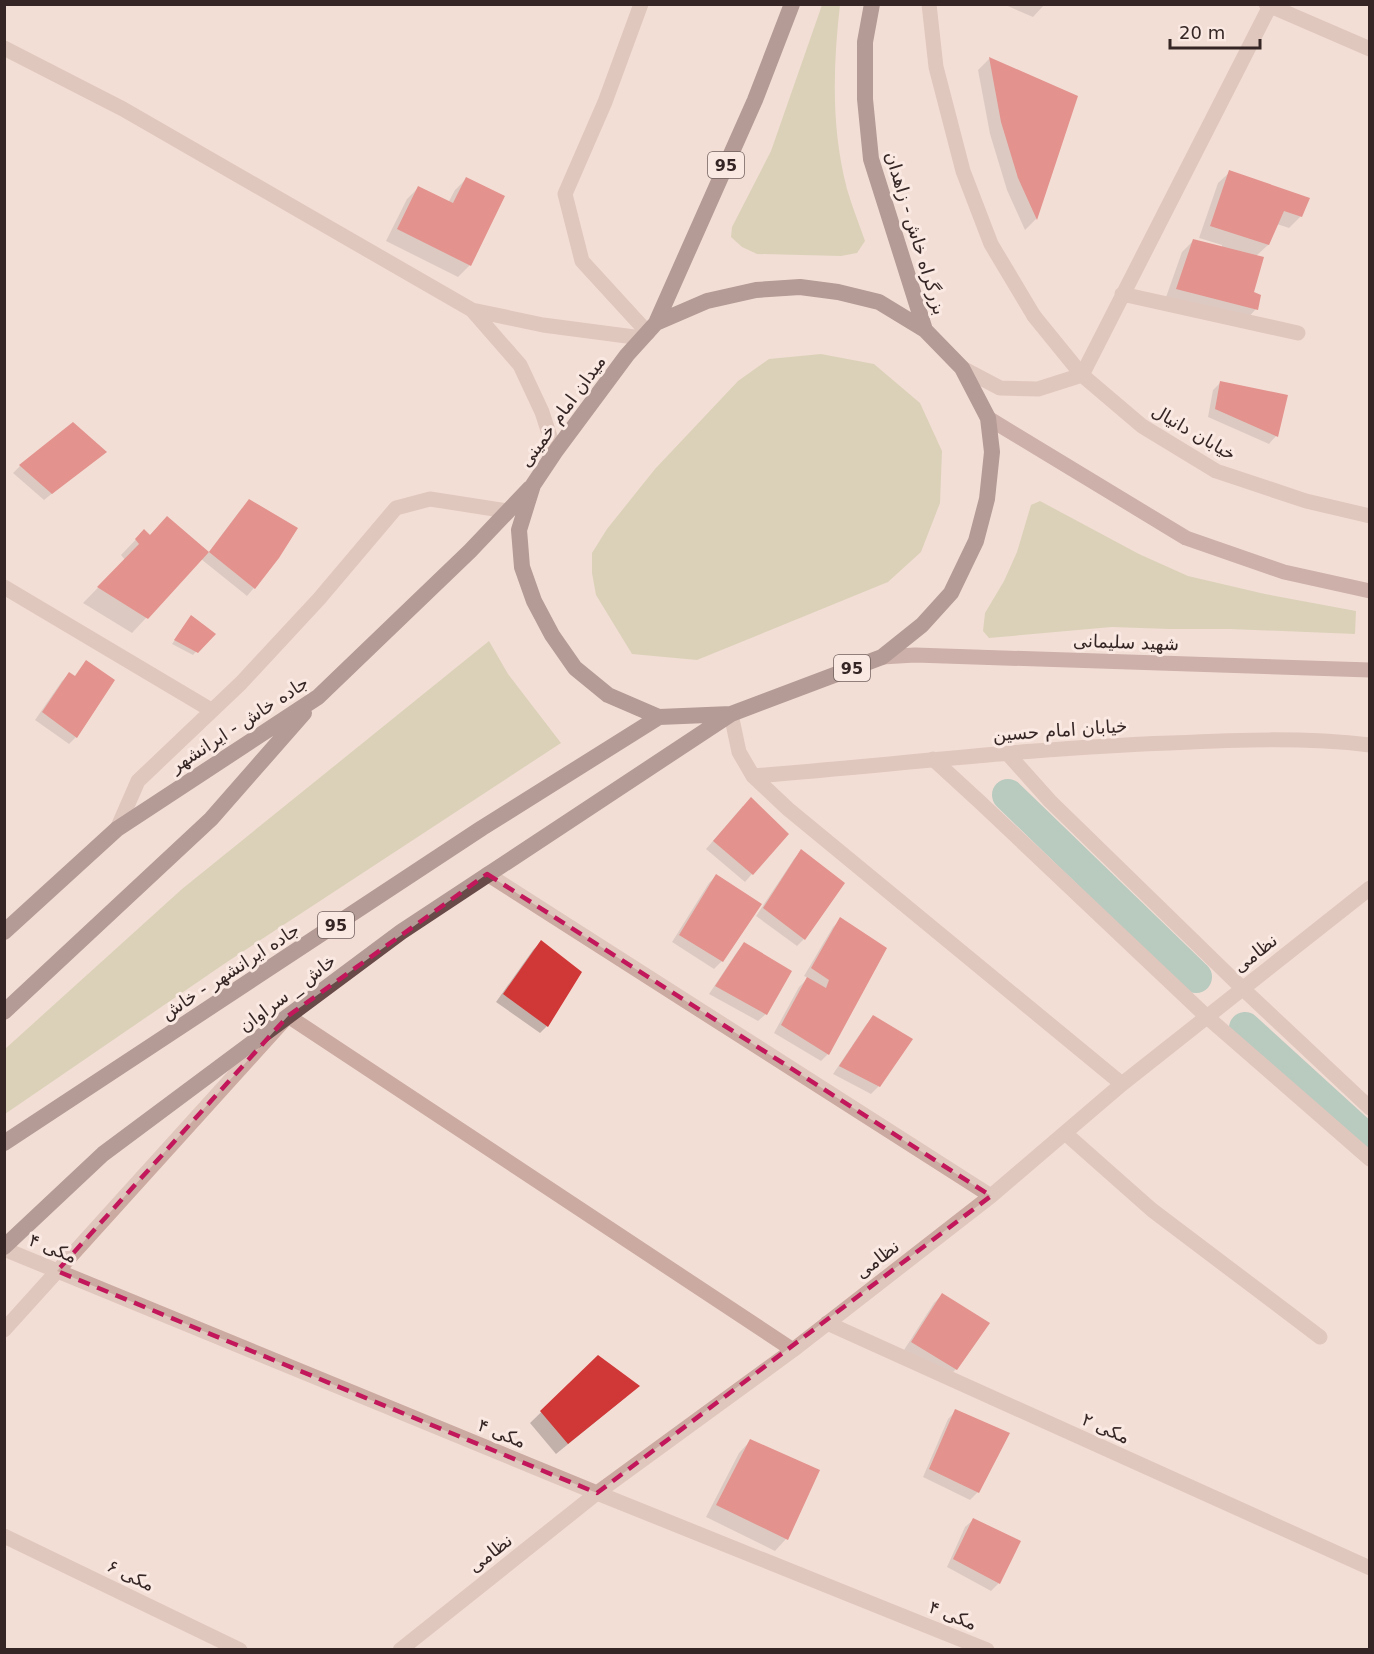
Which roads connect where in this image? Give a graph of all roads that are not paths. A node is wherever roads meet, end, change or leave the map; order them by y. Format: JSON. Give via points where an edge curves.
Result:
{"nodes":[{"id":1,"x":641,"y":4,"type":"edge"},
{"id":2,"x":792,"y":4,"type":"edge"},
{"id":3,"x":872,"y":4,"type":"edge"},
{"id":4,"x":929,"y":4,"type":"edge"},
{"id":5,"x":1269,"y":5,"type":"edge"},
{"id":6,"x":4,"y":48,"type":"edge"},
{"id":7,"x":1370,"y":49,"type":"edge"},
{"id":8,"x":1122,"y":294,"type":"junction"},
{"id":9,"x":472,"y":310,"type":"junction"},
{"id":10,"x":925,"y":330,"type":"junction"},
{"id":11,"x":649,"y":331,"type":"junction"},
{"id":12,"x":1298,"y":333,"type":"dead end"},
{"id":13,"x":962,"y":368,"type":"junction"},
{"id":14,"x":1082,"y":375,"type":"junction"},
{"id":15,"x":988,"y":418,"type":"junction"},
{"id":16,"x":555,"y":452,"type":"junction"},
{"id":17,"x":533,"y":485,"type":"junction"},
{"id":18,"x":507,"y":511,"type":"junction"},
{"id":19,"x":1370,"y":516,"type":"edge"},
{"id":20,"x":4,"y":587,"type":"edge"},
{"id":21,"x":1370,"y":591,"type":"edge"},
{"id":22,"x":882,"y":657,"type":"junction"},
{"id":23,"x":1370,"y":670,"type":"edge"},
{"id":24,"x":318,"y":697,"type":"junction"},
{"id":25,"x":211,"y":710,"type":"junction"},
{"id":26,"x":731,"y":714,"type":"junction"},
{"id":27,"x":659,"y":717,"type":"junction"},
{"id":28,"x":1370,"y":745,"type":"edge"},
{"id":29,"x":1007,"y":753,"type":"junction"},
{"id":30,"x":933,"y":759,"type":"junction"},
{"id":31,"x":753,"y":776,"type":"junction"},
{"id":32,"x":117,"y":829,"type":"junction"},
{"id":33,"x":487,"y":874,"type":"junction"},
{"id":34,"x":1370,"y":888,"type":"edge"},
{"id":35,"x":4,"y":932,"type":"edge"},
{"id":36,"x":1242,"y":988,"type":"junction"},
{"id":37,"x":4,"y":1012,"type":"edge"},
{"id":38,"x":288,"y":1016,"type":"junction"},
{"id":39,"x":1206,"y":1016,"type":"junction"},
{"id":40,"x":1122,"y":1084,"type":"junction"},
{"id":41,"x":1370,"y":1108,"type":"edge"},
{"id":42,"x":1065,"y":1133,"type":"junction"},
{"id":43,"x":10,"y":1139,"type":"edge"},
{"id":44,"x":1370,"y":1159,"type":"edge"},
{"id":45,"x":992,"y":1196,"type":"junction"},
{"id":46,"x":4,"y":1248,"type":"edge"},
{"id":47,"x":57,"y":1271,"type":"junction"},
{"id":48,"x":827,"y":1323,"type":"junction"},
{"id":49,"x":4,"y":1330,"type":"edge"},
{"id":50,"x":1320,"y":1337,"type":"dead end"},
{"id":51,"x":793,"y":1350,"type":"junction"},
{"id":52,"x":597,"y":1493,"type":"junction"},
{"id":53,"x":4,"y":1536,"type":"edge"},
{"id":54,"x":1370,"y":1568,"type":"edge"},
{"id":55,"x":240,"y":1650,"type":"edge"},
{"id":56,"x":400,"y":1650,"type":"edge"},
{"id":57,"x":987,"y":1650,"type":"edge"}],
"edges":[{"from":1,"to":11,"type":"street","via":[[565,194],[582,261]]},
{"from":2,"to":11,"type":"highway","number":"95","via":[[755,100]]},
{"from":3,"to":10,"type":"highway","name":"بزرگراه خاش - زاهدان","number":"95","via":[[865,42],[871,159]]},
{"from":4,"to":14,"type":"street","name":"خیابان دانیال","via":[[936,67],[963,171],[991,244],[1034,316]]},
{"from":5,"to":7,"type":"street"},
{"from":5,"to":8,"type":"street"},
{"from":6,"to":9,"type":"street","via":[[123,109]]},
{"from":8,"to":12,"type":"street"},
{"from":8,"to":14,"type":"street"},
{"from":9,"to":11,"type":"street","via":[[543,325]]},
{"from":9,"to":16,"type":"street","via":[[520,365]]},
{"from":10,"to":11,"type":"highway","name":"میدان امام خمینی","number":"95","via":[[879,302],[800,287],[756,290],[707,301]]},
{"from":10,"to":13,"type":"highway","name":"میدان امام خمینی","number":"95"},
{"from":11,"to":16,"type":"highway","name":"میدان امام خمینی","number":"95"},
{"from":13,"to":14,"type":"street","via":[[1000,388],[1038,389]]},
{"from":13,"to":15,"type":"highway","name":"میدان امام خمینی","number":"95"},
{"from":14,"to":19,"type":"street","name":"خیابان دانیال","via":[[1142,426],[1216,471],[1306,501]]},
{"from":15,"to":21,"type":"main road","via":[[1186,538],[1284,572]]},
{"from":15,"to":22,"type":"highway","name":"میدان امام خمینی","number":"95","via":[[992,452],[987,499],[976,541],[951,593],[922,625]]},
{"from":16,"to":17,"type":"highway","name":"میدان امام خمینی","number":"95"},
{"from":17,"to":18,"type":"highway","name":"جاده خاش - ایرانشهر","number":"95"},
{"from":17,"to":27,"type":"highway","name":"میدان امام خمینی","number":"95","via":[[519,531],[522,567],[552,635],[575,668],[608,695]]},
{"from":18,"to":24,"type":"highway","name":"جاده خاش - ایرانشهر","number":"95"},
{"from":18,"to":25,"type":"street","via":[[430,499],[396,508],[320,599]]},
{"from":20,"to":25,"type":"street"},
{"from":22,"to":23,"type":"main road","name":"شهید سلیمانی"},
{"from":22,"to":26,"type":"highway","name":"میدان امام خمینی","number":"95"},
{"from":24,"to":32,"type":"highway","name":"جاده خاش - ایرانشهر","number":"95"},
{"from":24,"to":37,"type":"highway","via":[[211,819]]},
{"from":25,"to":32,"type":"street","via":[[138,781]]},
{"from":26,"to":27,"type":"highway","name":"میدان امام خمینی","number":"95"},
{"from":26,"to":31,"type":"street","via":[[739,752]]},
{"from":26,"to":33,"type":"highway","name":"خاش _ سراوان"},
{"from":27,"to":43,"type":"highway","name":"جاده ایرانشهر - خاش","number":"95","via":[[482,828]]},
{"from":28,"to":29,"type":"street","name":"خیابان امام حسین","via":[[1325,740],[1216,741]]},
{"from":29,"to":30,"type":"street","name":"خیابان امام حسین"},
{"from":29,"to":36,"type":"street","via":[[1050,801]]},
{"from":30,"to":31,"type":"street","name":"خیابان امام حسین"},
{"from":30,"to":39,"type":"street"},
{"from":31,"to":40,"type":"street"},
{"from":32,"to":35,"type":"highway","name":"جاده خاش - ایرانشهر","number":"95"},
{"from":33,"to":38,"type":"highway","name":"خاش _ سراوان"},
{"from":33,"to":45,"type":"street"},
{"from":34,"to":36,"type":"street","name":"نظامی"},
{"from":36,"to":39,"type":"street","name":"نظامی"},
{"from":36,"to":41,"type":"street"},
{"from":38,"to":46,"type":"highway","name":"خاش _ سراوان","via":[[103,1154]]},
{"from":38,"to":47,"type":"street"},
{"from":38,"to":51,"type":"street"},
{"from":39,"to":40,"type":"street","name":"نظامی"},
{"from":39,"to":44,"type":"street"},
{"from":40,"to":42,"type":"street","name":"نظامی"},
{"from":42,"to":45,"type":"street","name":"نظامی"},
{"from":42,"to":50,"type":"street","via":[[1152,1210]]},
{"from":45,"to":48,"type":"street","name":"نظامی"},
{"from":46,"to":47,"type":"street","name":"مکی ۴"},
{"from":47,"to":49,"type":"street"},
{"from":47,"to":52,"type":"street","name":"مکی ۴"},
{"from":48,"to":51,"type":"street","name":"نظامی"},
{"from":48,"to":54,"type":"street","name":"مکی ۲"},
{"from":51,"to":52,"type":"street","name":"نظامی"},
{"from":52,"to":56,"type":"street","name":"نظامی"},
{"from":52,"to":57,"type":"street","name":"مکی ۴"},
{"from":53,"to":55,"type":"street","name":"مکی ۶"}]}
